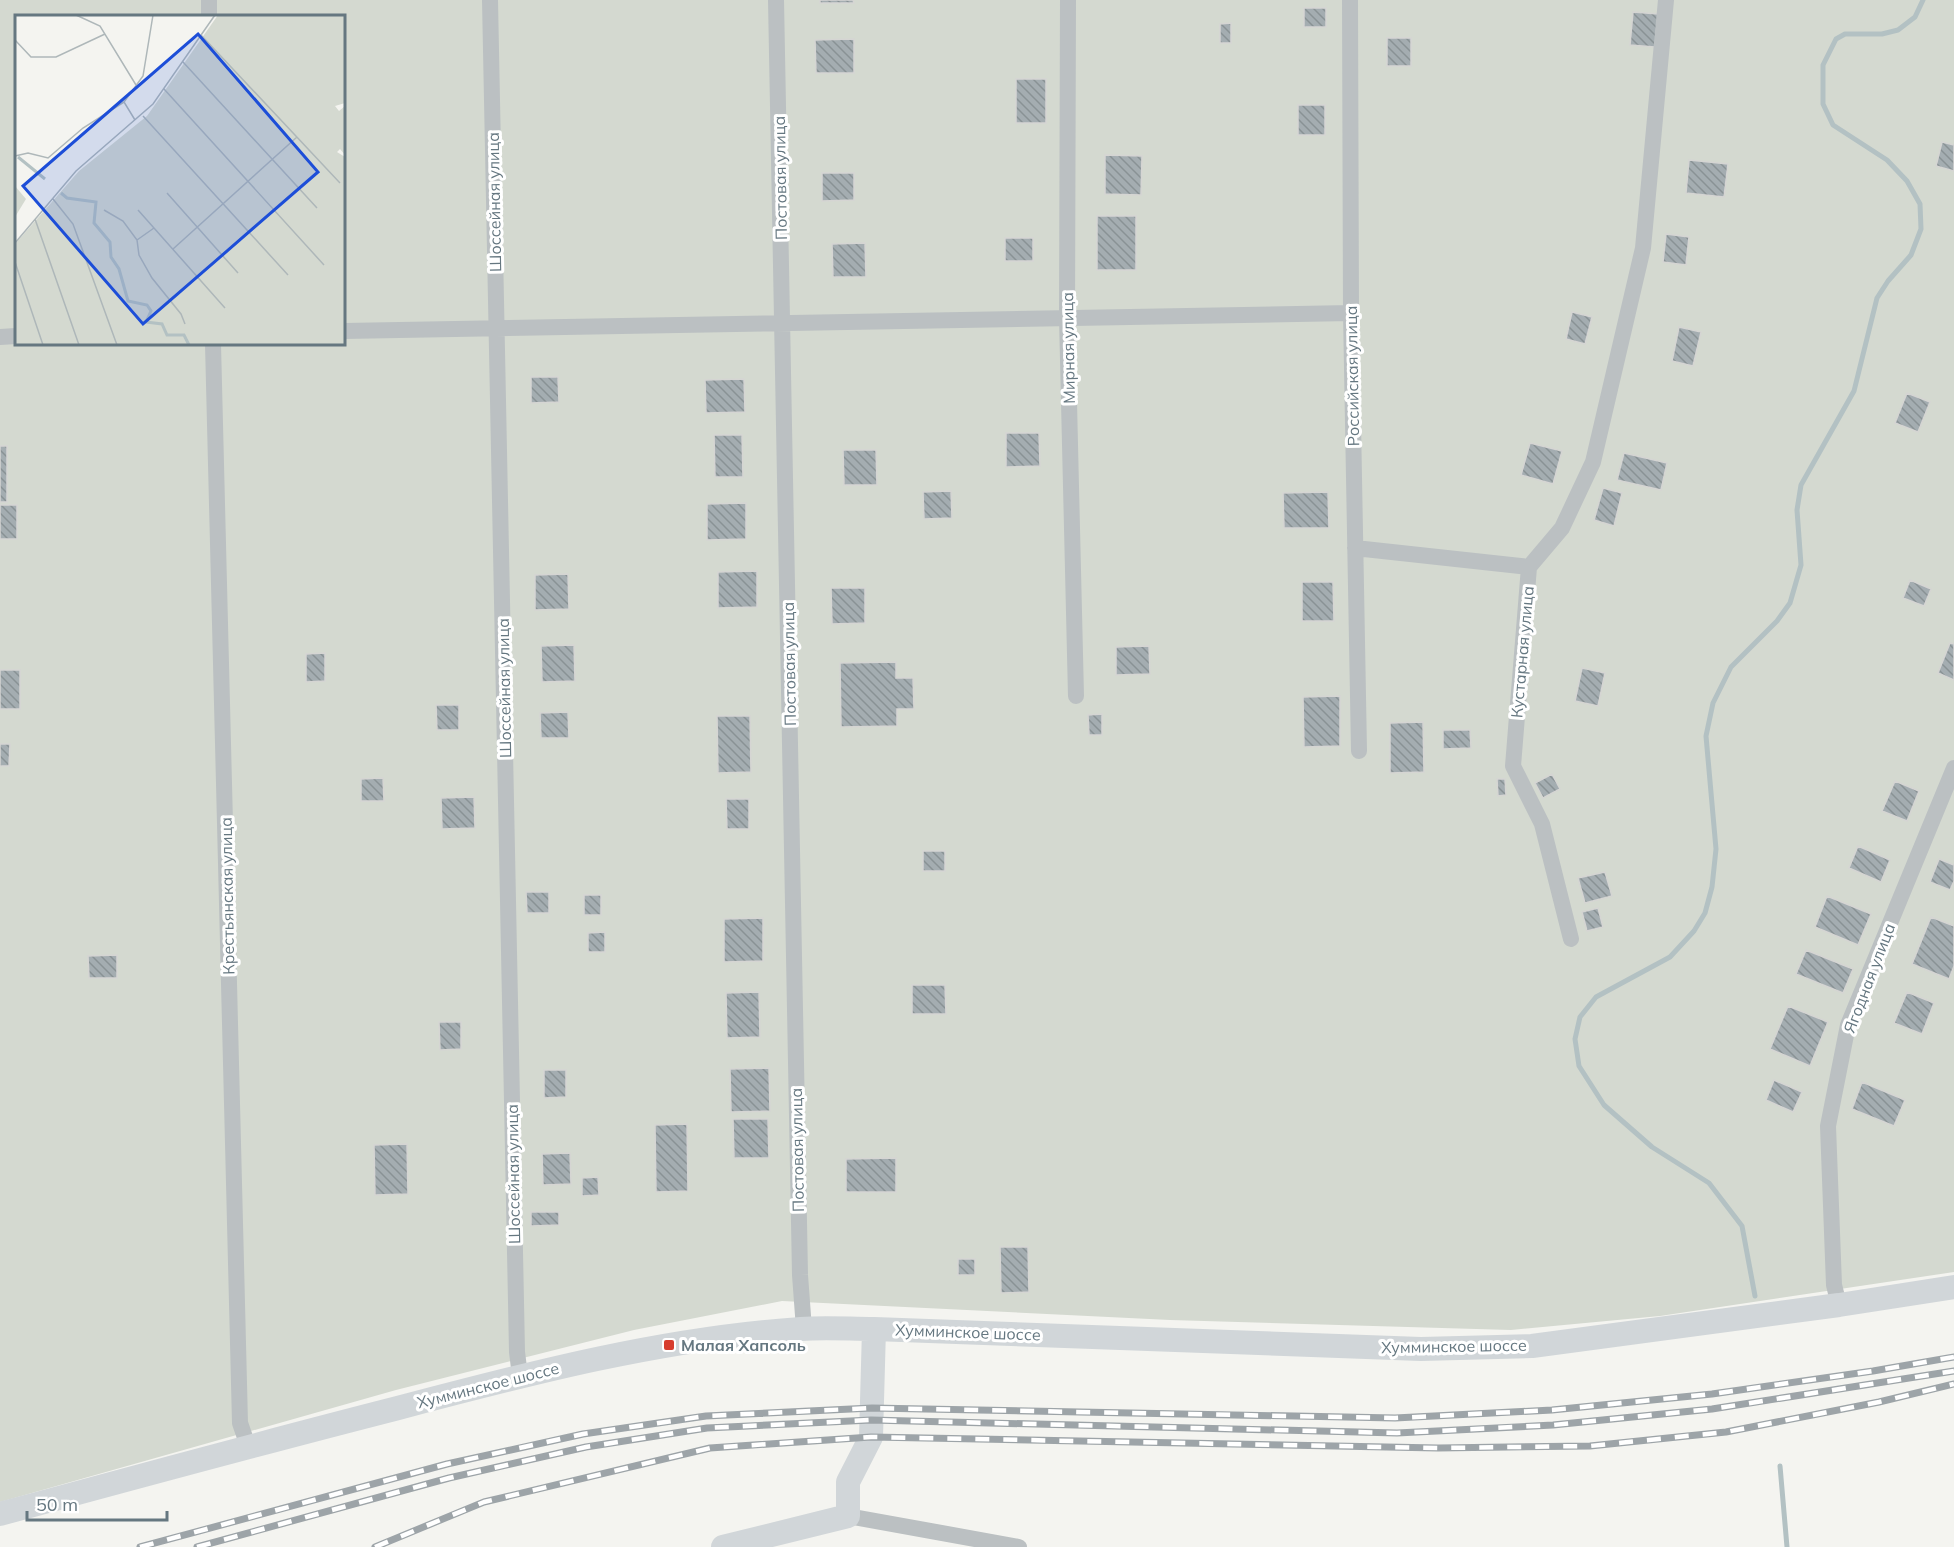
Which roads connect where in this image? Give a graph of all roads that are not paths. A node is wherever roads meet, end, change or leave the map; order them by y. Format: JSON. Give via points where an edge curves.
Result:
{"nodes":[{"id":1,"x":490,"y":0,"type":"edge"},
{"id":2,"x":776,"y":0,"type":"edge"},
{"id":3,"x":1068,"y":0,"type":"edge"},
{"id":4,"x":1350,"y":0,"type":"edge"},
{"id":5,"x":1666,"y":0,"type":"edge"},
{"id":6,"x":1351,"y":313,"type":"junction"},
{"id":7,"x":1067,"y":318,"type":"junction"},
{"id":8,"x":783,"y":323,"type":"junction"},
{"id":9,"x":496,"y":328,"type":"junction"},
{"id":10,"x":345,"y":331,"type":"edge"},
{"id":11,"x":15,"y":336,"type":"edge"},
{"id":12,"x":0,"y":337,"type":"edge"},
{"id":13,"x":213,"y":345,"type":"edge"},
{"id":14,"x":1355,"y":548,"type":"junction"},
{"id":15,"x":1529,"y":567,"type":"junction"},
{"id":16,"x":1076,"y":696,"type":"dead end"},
{"id":17,"x":1359,"y":752,"type":"dead end"},
{"id":18,"x":1954,"y":768,"type":"edge"},
{"id":19,"x":1571,"y":939,"type":"dead end"},
{"id":20,"x":1954,"y":1287,"type":"edge"},
{"id":21,"x":1839,"y":1305,"type":"junction"},
{"id":22,"x":804,"y":1329,"type":"junction"},
{"id":23,"x":874,"y":1329,"type":"junction"},
{"id":24,"x":520,"y":1376,"type":"junction"},
{"id":25,"x":248,"y":1446,"type":"junction"},
{"id":26,"x":0,"y":1514,"type":"edge"},
{"id":27,"x":848,"y":1516,"type":"junction"},
{"id":28,"x":723,"y":1547,"type":"edge"},
{"id":29,"x":1019,"y":1547,"type":"edge"}],
"edges":[{"from":1,"to":9,"type":"street","name":"Шоссейная улица"},
{"from":2,"to":8,"type":"street","name":"Постовая улица"},
{"from":3,"to":7,"type":"street","name":"Мирная улица"},
{"from":4,"to":6,"type":"street","name":"Российская улица"},
{"from":5,"to":15,"type":"street","name":"Кустарная улица","via":[[1643,248],[1593,462],[1563,528]]},
{"from":6,"to":7,"type":"street"},
{"from":6,"to":14,"type":"street","name":"Российская улица"},
{"from":7,"to":8,"type":"street"},
{"from":7,"to":16,"type":"street","name":"Мирная улица"},
{"from":8,"to":9,"type":"street"},
{"from":8,"to":22,"type":"street","name":"Постовая улица","via":[[799,1263]]},
{"from":9,"to":10,"type":"street"},
{"from":9,"to":24,"type":"street","name":"Шоссейная улица"},
{"from":11,"to":12,"type":"street"},
{"from":13,"to":25,"type":"street","name":"Крестьянская улица","via":[[240,1424]]},
{"from":14,"to":15,"type":"street"},
{"from":14,"to":17,"type":"street","name":"Российская улица"},
{"from":15,"to":19,"type":"street","name":"Кустарная улица","via":[[1513,766],[1542,824]]},
{"from":18,"to":21,"type":"street","name":"Ягодная улица","via":[[1848,1025],[1828,1126],[1834,1285]]},
{"from":20,"to":21,"type":"main road","name":"Хумминское шоссе"},
{"from":21,"to":23,"type":"main road","name":"Хумминское шоссе","via":[[1532,1346],[1421,1349]]},
{"from":22,"to":23,"type":"main road","name":"Хумминское шоссе"},
{"from":22,"to":24,"type":"main road","name":"Хумминское шоссе","via":[[669,1345]]},
{"from":23,"to":27,"type":"main road","via":[[871,1437],[848,1482]]},
{"from":24,"to":25,"type":"main road","name":"Хумминское шоссе"},
{"from":25,"to":26,"type":"main road","name":"Хумминское шоссе"},
{"from":27,"to":28,"type":"main road"},
{"from":27,"to":29,"type":"street"}]}
